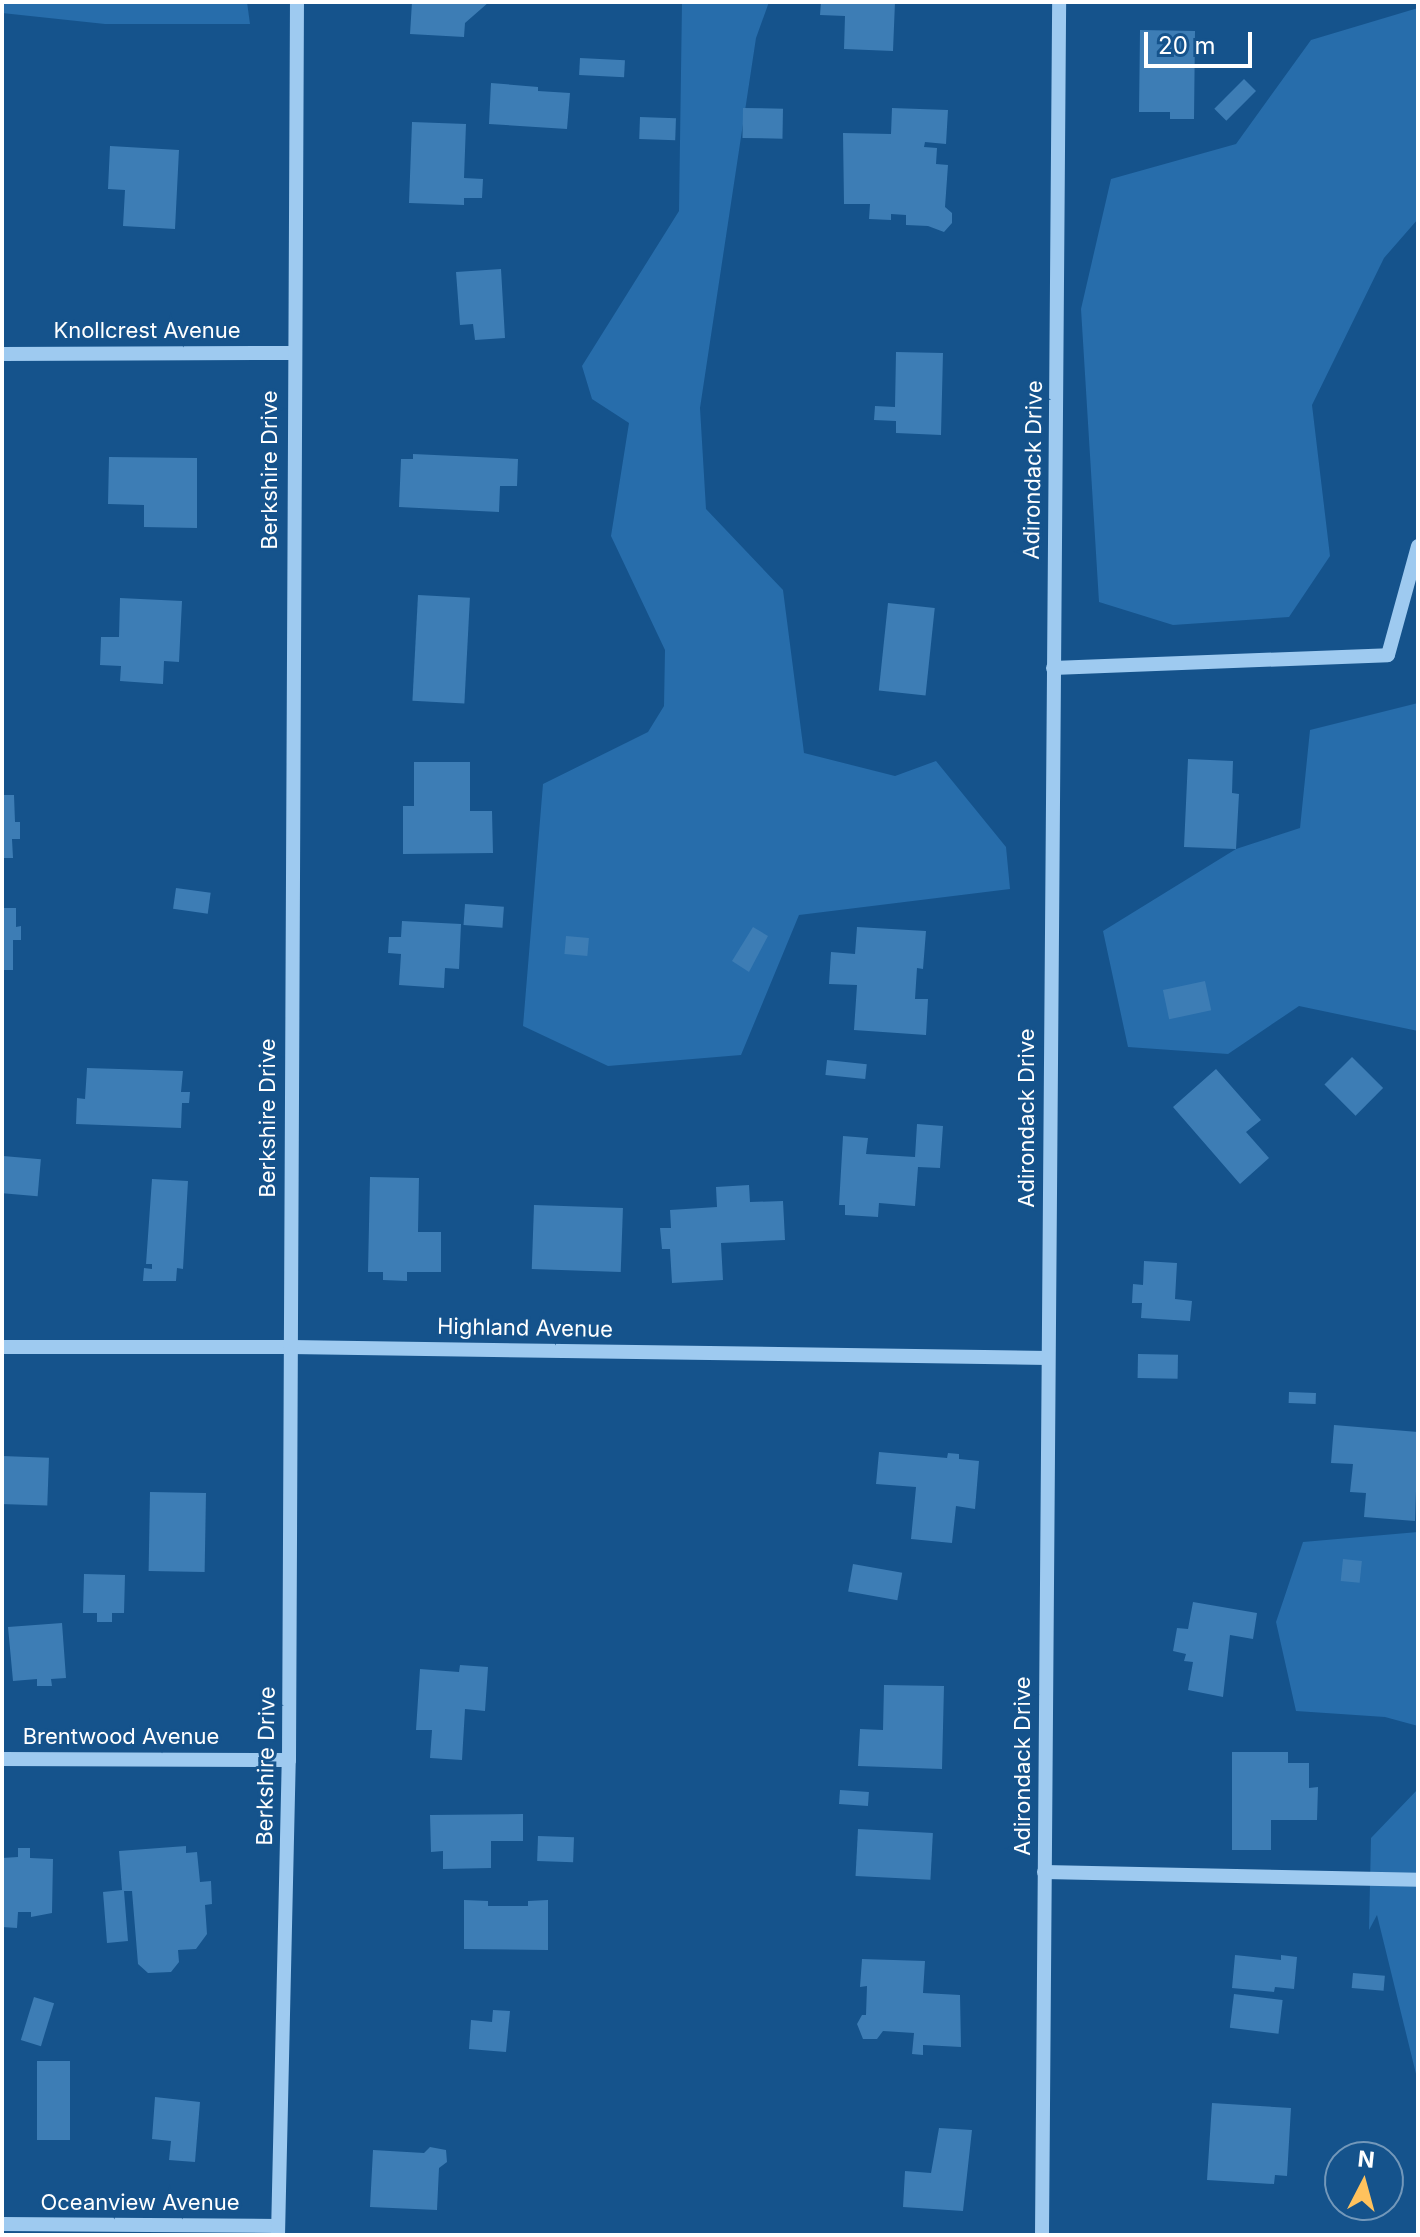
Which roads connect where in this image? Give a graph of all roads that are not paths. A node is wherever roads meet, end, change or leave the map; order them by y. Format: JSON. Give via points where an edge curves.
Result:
{"nodes":[{"id":1,"x":297,"y":2,"type":"edge"},
{"id":2,"x":1059,"y":2,"type":"edge"},
{"id":3,"x":292,"y":353,"type":"junction"},
{"id":4,"x":2,"y":354,"type":"edge"},
{"id":5,"x":1418,"y":546,"type":"edge"},
{"id":6,"x":1053,"y":668,"type":"junction"},
{"id":7,"x":2,"y":1347,"type":"edge"},
{"id":8,"x":290,"y":1347,"type":"junction"},
{"id":9,"x":1048,"y":1358,"type":"junction"},
{"id":10,"x":2,"y":1759,"type":"edge"},
{"id":11,"x":289,"y":1760,"type":"junction"},
{"id":12,"x":1044,"y":1872,"type":"junction"},
{"id":13,"x":1418,"y":1880,"type":"edge"},
{"id":14,"x":2,"y":2224,"type":"edge"},
{"id":15,"x":278,"y":2231,"type":"edge"},
{"id":16,"x":1042,"y":2235,"type":"edge"}],
"edges":[{"from":1,"to":3,"type":"street","name":"Berkshire Drive"},
{"from":2,"to":6,"type":"street","name":"Adirondack Drive"},
{"from":3,"to":4,"type":"street","name":"Knollcrest Avenue"},
{"from":3,"to":8,"type":"street","name":"Berkshire Drive"},
{"from":5,"to":6,"type":"street","via":[[1388,655]]},
{"from":6,"to":9,"type":"street","name":"Adirondack Drive"},
{"from":7,"to":8,"type":"street","name":"Highland Avenue"},
{"from":8,"to":9,"type":"street","name":"Highland Avenue"},
{"from":8,"to":11,"type":"street","name":"Berkshire Drive"},
{"from":9,"to":12,"type":"street","name":"Adirondack Drive"},
{"from":10,"to":11,"type":"street","name":"Brentwood Avenue"},
{"from":11,"to":15,"type":"street","name":"Berkshire Drive"},
{"from":12,"to":13,"type":"street"},
{"from":12,"to":16,"type":"street","name":"Adirondack Drive"},
{"from":14,"to":15,"type":"street","name":"Oceanview Avenue"}]}
